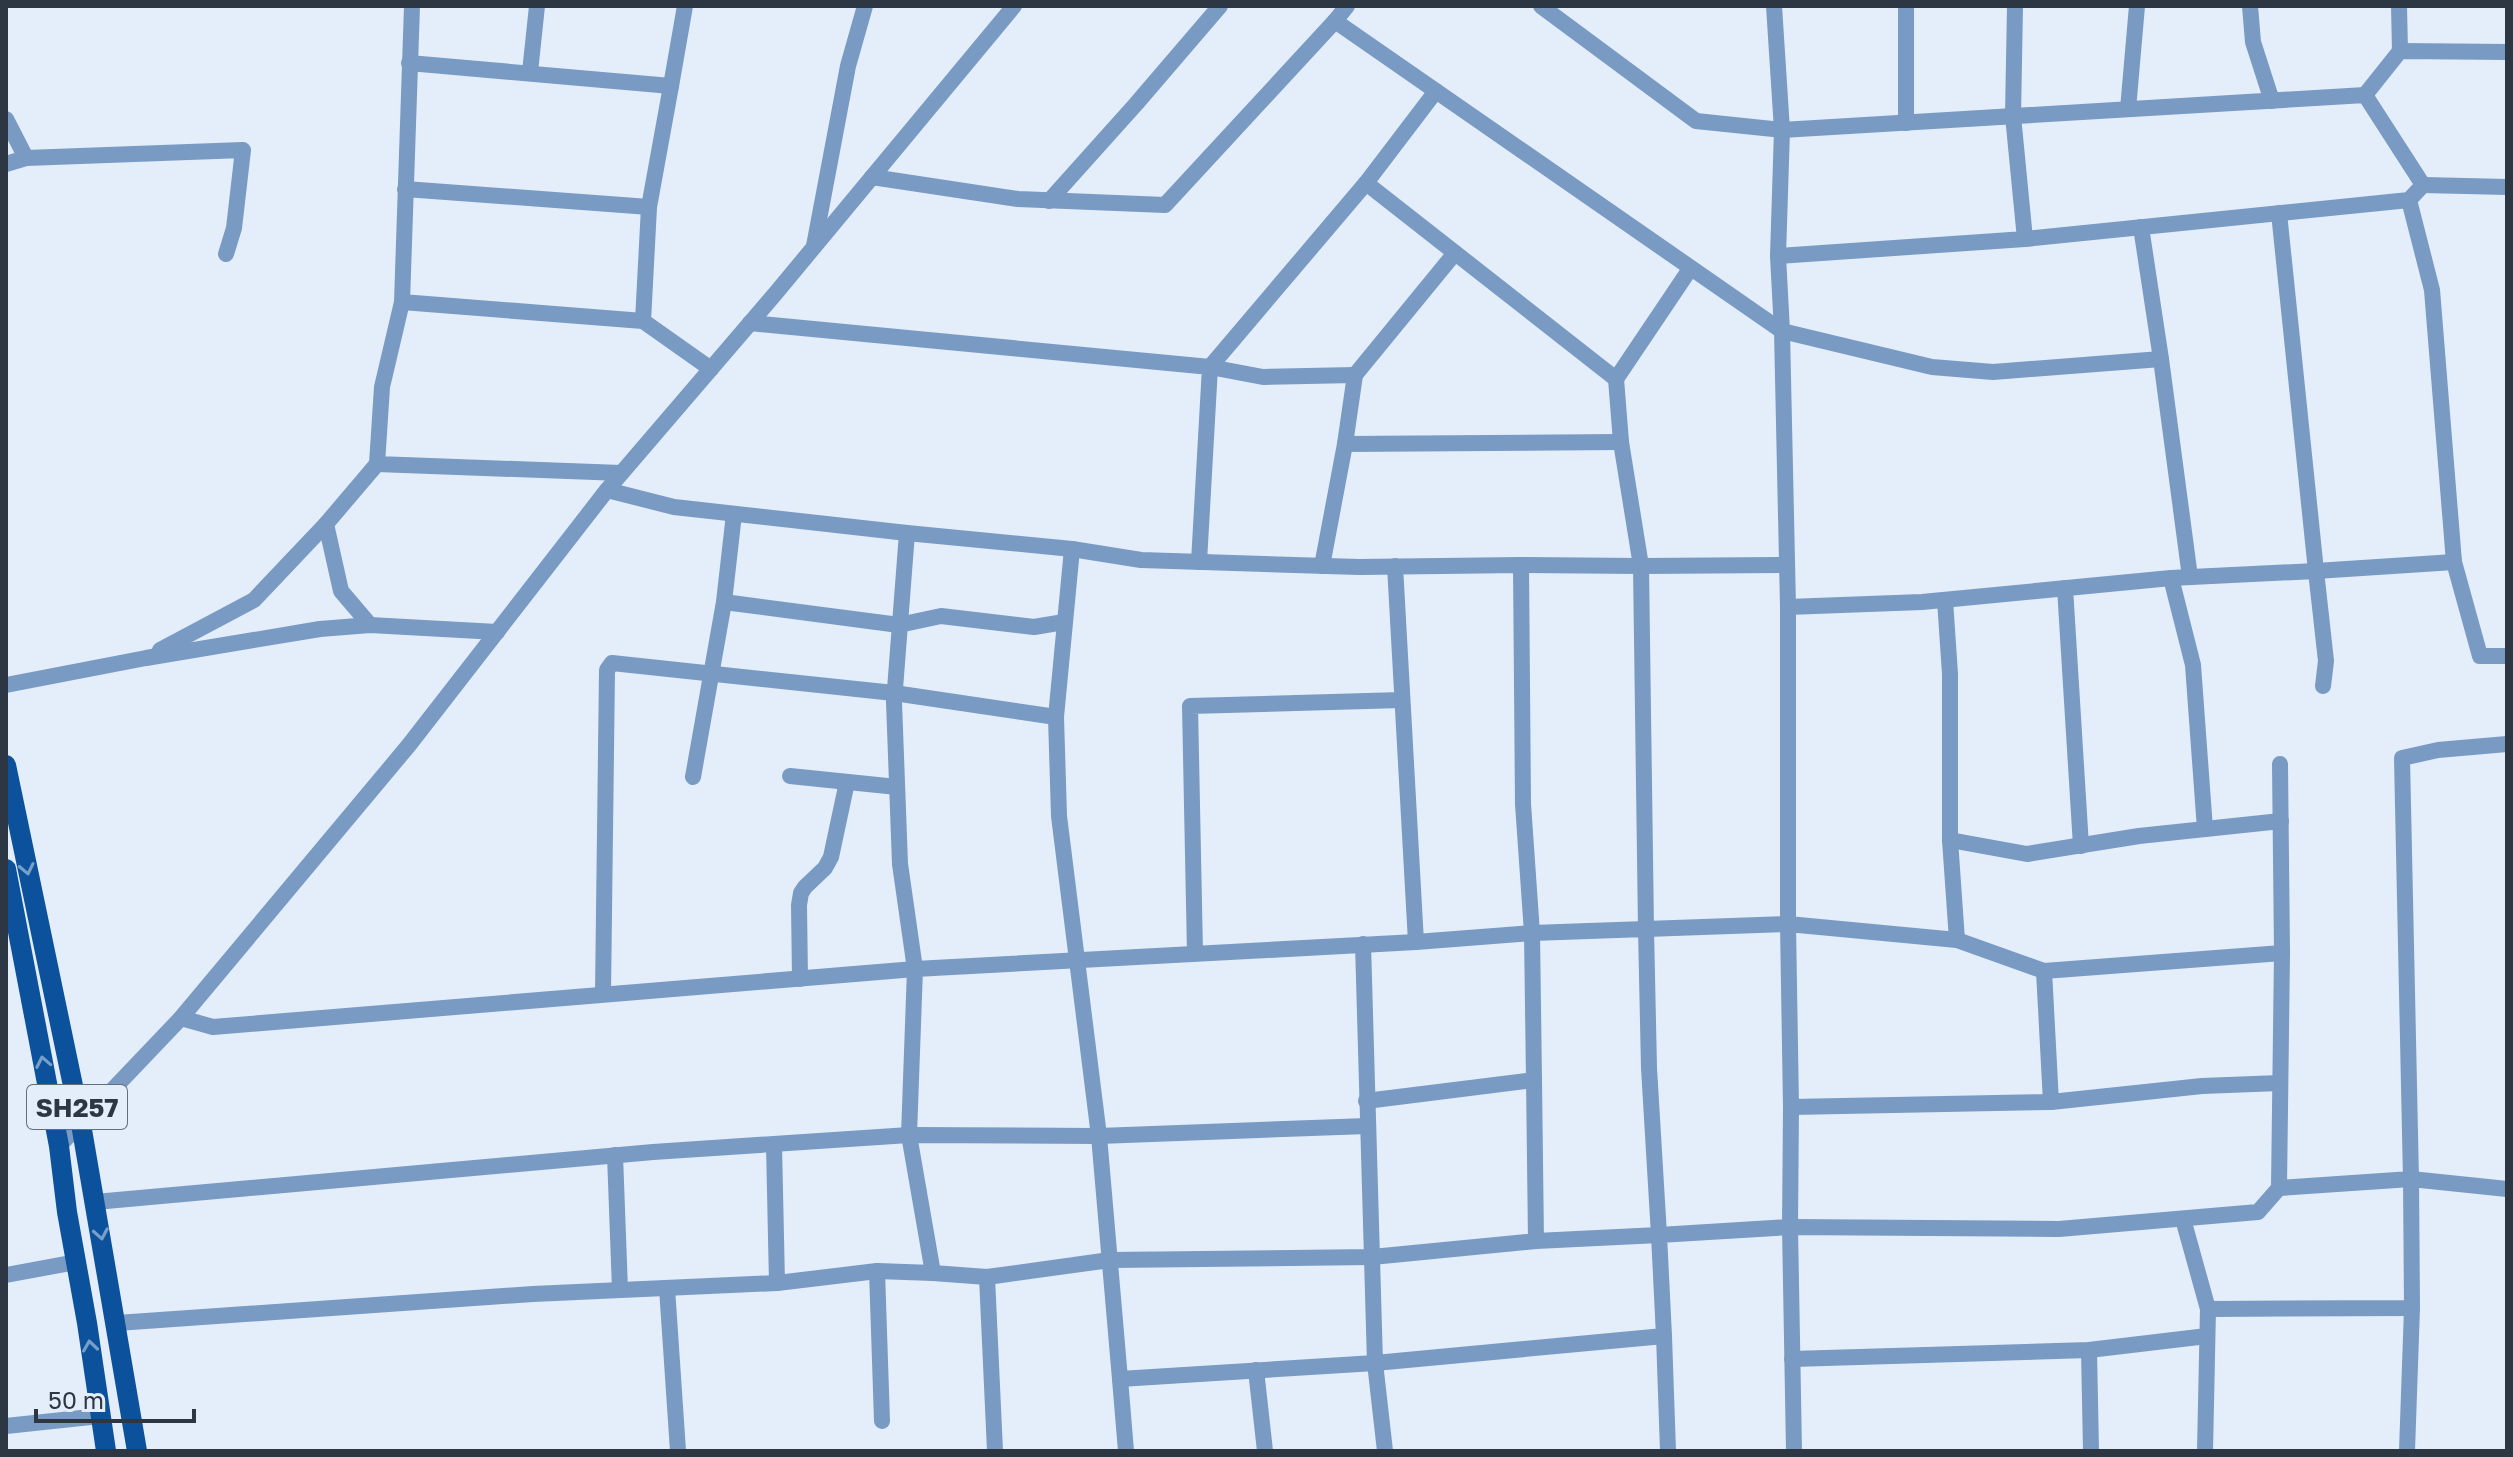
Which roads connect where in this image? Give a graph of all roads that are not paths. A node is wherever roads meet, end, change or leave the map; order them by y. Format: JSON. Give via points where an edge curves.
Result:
{"nodes":[{"id":1,"x":412,"y":6,"type":"edge"},
{"id":2,"x":537,"y":6,"type":"edge"},
{"id":3,"x":685,"y":6,"type":"edge"},
{"id":4,"x":865,"y":6,"type":"edge"},
{"id":5,"x":1014,"y":6,"type":"edge"},
{"id":6,"x":1220,"y":6,"type":"edge"},
{"id":7,"x":1347,"y":6,"type":"edge"},
{"id":8,"x":1541,"y":6,"type":"edge"},
{"id":9,"x":1774,"y":6,"type":"edge"},
{"id":10,"x":1906,"y":6,"type":"edge"},
{"id":11,"x":2015,"y":6,"type":"edge"},
{"id":12,"x":2137,"y":6,"type":"edge"},
{"id":13,"x":2250,"y":6,"type":"edge"},
{"id":14,"x":2399,"y":6,"type":"edge"},
{"id":15,"x":1335,"y":21,"type":"junction"},
{"id":16,"x":2400,"y":51,"type":"junction"},
{"id":17,"x":2507,"y":52,"type":"edge"},
{"id":18,"x":409,"y":63,"type":"junction"},
{"id":19,"x":530,"y":72,"type":"junction"},
{"id":20,"x":671,"y":86,"type":"junction"},
{"id":21,"x":1436,"y":91,"type":"junction"},
{"id":22,"x":2365,"y":95,"type":"junction"},
{"id":23,"x":2272,"y":101,"type":"junction"},
{"id":24,"x":2128,"y":109,"type":"junction"},
{"id":25,"x":2013,"y":116,"type":"junction"},
{"id":26,"x":6,"y":119,"type":"edge"},
{"id":27,"x":1906,"y":123,"type":"junction"},
{"id":28,"x":1782,"y":130,"type":"junction"},
{"id":29,"x":26,"y":158,"type":"junction"},
{"id":30,"x":6,"y":164,"type":"edge"},
{"id":31,"x":872,"y":177,"type":"junction"},
{"id":32,"x":1366,"y":183,"type":"junction"},
{"id":33,"x":2423,"y":185,"type":"junction"},
{"id":34,"x":2507,"y":187,"type":"edge"},
{"id":35,"x":405,"y":189,"type":"junction"},
{"id":36,"x":2409,"y":200,"type":"junction"},
{"id":37,"x":1049,"y":201,"type":"junction"},
{"id":38,"x":649,"y":207,"type":"junction"},
{"id":39,"x":2279,"y":213,"type":"junction"},
{"id":40,"x":2141,"y":227,"type":"junction"},
{"id":41,"x":2025,"y":239,"type":"junction"},
{"id":42,"x":813,"y":247,"type":"junction"},
{"id":43,"x":1455,"y":253,"type":"junction"},
{"id":44,"x":226,"y":254,"type":"dead end"},
{"id":45,"x":1778,"y":256,"type":"junction"},
{"id":46,"x":1690,"y":269,"type":"junction"},
{"id":47,"x":402,"y":302,"type":"junction"},
{"id":48,"x":643,"y":321,"type":"junction"},
{"id":49,"x":750,"y":323,"type":"junction"},
{"id":50,"x":1782,"y":331,"type":"junction"},
{"id":51,"x":2161,"y":359,"type":"junction"},
{"id":52,"x":1210,"y":367,"type":"junction"},
{"id":53,"x":711,"y":369,"type":"junction"},
{"id":54,"x":1355,"y":375,"type":"junction"},
{"id":55,"x":1616,"y":379,"type":"junction"},
{"id":56,"x":1621,"y":442,"type":"junction"},
{"id":57,"x":1345,"y":444,"type":"junction"},
{"id":58,"x":377,"y":464,"type":"junction"},
{"id":59,"x":621,"y":473,"type":"junction"},
{"id":60,"x":607,"y":490,"type":"junction"},
{"id":61,"x":734,"y":514,"type":"junction"},
{"id":62,"x":326,"y":524,"type":"junction"},
{"id":63,"x":907,"y":533,"type":"junction"},
{"id":64,"x":1072,"y":549,"type":"junction"},
{"id":65,"x":1199,"y":562,"type":"junction"},
{"id":66,"x":2454,"y":562,"type":"junction"},
{"id":67,"x":1521,"y":565,"type":"junction"},
{"id":68,"x":1787,"y":565,"type":"junction"},
{"id":69,"x":1322,"y":566,"type":"junction"},
{"id":70,"x":1395,"y":566,"type":"junction"},
{"id":71,"x":1641,"y":566,"type":"junction"},
{"id":72,"x":2316,"y":571,"type":"junction"},
{"id":73,"x":2190,"y":577,"type":"junction"},
{"id":74,"x":2171,"y":578,"type":"junction"},
{"id":75,"x":2065,"y":588,"type":"junction"},
{"id":76,"x":1945,"y":600,"type":"junction"},
{"id":77,"x":724,"y":602,"type":"junction"},
{"id":78,"x":1788,"y":607,"type":"junction"},
{"id":79,"x":1064,"y":622,"type":"junction"},
{"id":80,"x":370,"y":625,"type":"junction"},
{"id":81,"x":899,"y":625,"type":"junction"},
{"id":82,"x":497,"y":632,"type":"junction"},
{"id":83,"x":2507,"y":656,"type":"edge"},
{"id":84,"x":146,"y":658,"type":"junction"},
{"id":85,"x":712,"y":674,"type":"junction"},
{"id":86,"x":6,"y":685,"type":"edge"},
{"id":87,"x":2323,"y":686,"type":"dead end"},
{"id":88,"x":894,"y":693,"type":"junction"},
{"id":89,"x":1402,"y":700,"type":"junction"},
{"id":90,"x":1056,"y":717,"type":"junction"},
{"id":91,"x":2507,"y":744,"type":"edge"},
{"id":92,"x":2280,"y":764,"type":"dead end"},
{"id":93,"x":6,"y":765,"type":"edge"},
{"id":94,"x":790,"y":776,"type":"dead end"},
{"id":95,"x":693,"y":777,"type":"dead end"},
{"id":96,"x":847,"y":782,"type":"junction"},
{"id":97,"x":897,"y":787,"type":"junction"},
{"id":98,"x":2281,"y":821,"type":"junction"},
{"id":99,"x":2205,"y":829,"type":"junction"},
{"id":100,"x":1950,"y":840,"type":"junction"},
{"id":101,"x":2081,"y":846,"type":"junction"},
{"id":102,"x":6,"y":869,"type":"edge"},
{"id":103,"x":10,"y":908,"type":"edge"},
{"id":104,"x":1788,"y":924,"type":"junction"},
{"id":105,"x":1646,"y":929,"type":"junction"},
{"id":106,"x":1532,"y":933,"type":"junction"},
{"id":107,"x":1957,"y":940,"type":"junction"},
{"id":108,"x":1416,"y":942,"type":"junction"},
{"id":109,"x":1363,"y":944,"type":"junction"},
{"id":110,"x":1195,"y":953,"type":"junction"},
{"id":111,"x":2282,"y":953,"type":"junction"},
{"id":112,"x":1077,"y":960,"type":"junction"},
{"id":113,"x":915,"y":969,"type":"junction"},
{"id":114,"x":2044,"y":971,"type":"junction"},
{"id":115,"x":800,"y":979,"type":"junction"},
{"id":116,"x":603,"y":994,"type":"junction"},
{"id":117,"x":181,"y":1018,"type":"junction"},
{"id":118,"x":1534,"y":1080,"type":"junction"},
{"id":119,"x":2280,"y":1083,"type":"junction"},
{"id":120,"x":1366,"y":1101,"type":"junction"},
{"id":121,"x":2051,"y":1102,"type":"junction"},
{"id":122,"x":1791,"y":1107,"type":"junction"},
{"id":123,"x":81,"y":1124,"type":"junction"},
{"id":124,"x":1367,"y":1126,"type":"junction"},
{"id":125,"x":909,"y":1135,"type":"junction"},
{"id":126,"x":1099,"y":1136,"type":"junction"},
{"id":127,"x":774,"y":1145,"type":"junction"},
{"id":128,"x":59,"y":1146,"type":"junction"},
{"id":129,"x":615,"y":1155,"type":"junction"},
{"id":130,"x":2411,"y":1179,"type":"junction"},
{"id":131,"x":2279,"y":1188,"type":"junction"},
{"id":132,"x":2507,"y":1189,"type":"edge"},
{"id":133,"x":95,"y":1202,"type":"junction"},
{"id":134,"x":2183,"y":1219,"type":"junction"},
{"id":135,"x":1790,"y":1227,"type":"junction"},
{"id":136,"x":1659,"y":1235,"type":"junction"},
{"id":137,"x":1536,"y":1241,"type":"junction"},
{"id":138,"x":1372,"y":1257,"type":"junction"},
{"id":139,"x":1110,"y":1260,"type":"junction"},
{"id":140,"x":76,"y":1262,"type":"junction"},
{"id":141,"x":877,"y":1271,"type":"junction"},
{"id":142,"x":933,"y":1273,"type":"junction"},
{"id":143,"x":6,"y":1275,"type":"edge"},
{"id":144,"x":987,"y":1277,"type":"junction"},
{"id":145,"x":777,"y":1283,"type":"junction"},
{"id":146,"x":667,"y":1288,"type":"junction"},
{"id":147,"x":620,"y":1290,"type":"junction"},
{"id":148,"x":2412,"y":1308,"type":"junction"},
{"id":149,"x":2208,"y":1309,"type":"junction"},
{"id":150,"x":117,"y":1323,"type":"junction"},
{"id":151,"x":1664,"y":1336,"type":"junction"},
{"id":152,"x":2207,"y":1336,"type":"junction"},
{"id":153,"x":2089,"y":1350,"type":"junction"},
{"id":154,"x":1792,"y":1359,"type":"junction"},
{"id":155,"x":1375,"y":1363,"type":"junction"},
{"id":156,"x":1256,"y":1370,"type":"junction"},
{"id":157,"x":1120,"y":1379,"type":"junction"},
{"id":158,"x":100,"y":1416,"type":"junction"},
{"id":159,"x":882,"y":1421,"type":"dead end"},
{"id":160,"x":6,"y":1426,"type":"edge"},
{"id":161,"x":106,"y":1451,"type":"edge"},
{"id":162,"x":137,"y":1451,"type":"edge"},
{"id":163,"x":678,"y":1451,"type":"edge"},
{"id":164,"x":995,"y":1451,"type":"edge"},
{"id":165,"x":1126,"y":1451,"type":"edge"},
{"id":166,"x":1265,"y":1451,"type":"edge"},
{"id":167,"x":1385,"y":1451,"type":"edge"},
{"id":168,"x":1668,"y":1451,"type":"edge"},
{"id":169,"x":1794,"y":1451,"type":"edge"},
{"id":170,"x":2091,"y":1451,"type":"edge"},
{"id":171,"x":2205,"y":1451,"type":"edge"},
{"id":172,"x":2407,"y":1451,"type":"edge"}],
"edges":[{"from":1,"to":18,"type":"street"},
{"from":2,"to":19,"type":"street"},
{"from":3,"to":20,"type":"street"},
{"from":4,"to":42,"type":"street"},
{"from":5,"to":31,"type":"street"},
{"from":6,"to":37,"type":"street"},
{"from":7,"to":15,"type":"street"},
{"from":8,"to":28,"type":"street","via":[[1696,121]]},
{"from":9,"to":28,"type":"street"},
{"from":10,"to":27,"type":"street"},
{"from":11,"to":25,"type":"street"},
{"from":12,"to":24,"type":"street"},
{"from":13,"to":23,"type":"street","via":[[2253,42]]},
{"from":14,"to":16,"type":"street"},
{"from":15,"to":21,"type":"street"},
{"from":15,"to":37,"type":"street","via":[[1165,205]]},
{"from":16,"to":17,"type":"street"},
{"from":16,"to":22,"type":"street"},
{"from":18,"to":19,"type":"street"},
{"from":18,"to":35,"type":"street"},
{"from":19,"to":20,"type":"street"},
{"from":20,"to":38,"type":"street"},
{"from":21,"to":32,"type":"street"},
{"from":21,"to":46,"type":"street"},
{"from":22,"to":23,"type":"street"},
{"from":22,"to":33,"type":"street"},
{"from":23,"to":24,"type":"street"},
{"from":24,"to":25,"type":"street"},
{"from":25,"to":27,"type":"street"},
{"from":25,"to":41,"type":"street"},
{"from":26,"to":29,"type":"street"},
{"from":27,"to":28,"type":"street"},
{"from":28,"to":45,"type":"street"},
{"from":29,"to":30,"type":"street"},
{"from":29,"to":44,"type":"street","via":[[243,150]]},
{"from":31,"to":37,"type":"street"},
{"from":31,"to":42,"type":"street"},
{"from":32,"to":43,"type":"street"},
{"from":32,"to":52,"type":"street"},
{"from":33,"to":34,"type":"street"},
{"from":33,"to":36,"type":"street"},
{"from":35,"to":38,"type":"street"},
{"from":35,"to":47,"type":"street"},
{"from":36,"to":39,"type":"street"},
{"from":36,"to":66,"type":"street","via":[[2432,290]]},
{"from":38,"to":48,"type":"street"},
{"from":39,"to":40,"type":"street"},
{"from":39,"to":72,"type":"street"},
{"from":40,"to":41,"type":"street"},
{"from":40,"to":51,"type":"street"},
{"from":41,"to":45,"type":"street"},
{"from":42,"to":49,"type":"street"},
{"from":43,"to":54,"type":"street"},
{"from":43,"to":55,"type":"street"},
{"from":45,"to":50,"type":"street"},
{"from":46,"to":50,"type":"street"},
{"from":46,"to":55,"type":"street"},
{"from":47,"to":48,"type":"street"},
{"from":47,"to":58,"type":"street","via":[[382,387]]},
{"from":48,"to":53,"type":"street"},
{"from":49,"to":52,"type":"street"},
{"from":49,"to":53,"type":"street"},
{"from":50,"to":51,"type":"street","via":[[1932,367],[1993,372]]},
{"from":50,"to":68,"type":"street"},
{"from":51,"to":73,"type":"street"},
{"from":52,"to":54,"type":"street","via":[[1263,377]]},
{"from":52,"to":65,"type":"street"},
{"from":53,"to":59,"type":"street"},
{"from":54,"to":57,"type":"street"},
{"from":55,"to":56,"type":"street"},
{"from":56,"to":57,"type":"street"},
{"from":56,"to":71,"type":"street"},
{"from":57,"to":69,"type":"street"},
{"from":58,"to":59,"type":"street"},
{"from":58,"to":62,"type":"street"},
{"from":59,"to":60,"type":"street"},
{"from":60,"to":61,"type":"street","via":[[674,507]]},
{"from":60,"to":82,"type":"street"},
{"from":61,"to":63,"type":"street"},
{"from":61,"to":77,"type":"street"},
{"from":62,"to":80,"type":"street","via":[[341,591]]},
{"from":62,"to":84,"type":"street","via":[[254,600]]},
{"from":63,"to":64,"type":"street"},
{"from":63,"to":81,"type":"street"},
{"from":64,"to":65,"type":"street"},
{"from":64,"to":79,"type":"street"},
{"from":65,"to":69,"type":"street"},
{"from":66,"to":72,"type":"street"},
{"from":66,"to":83,"type":"street","via":[[2480,656]]},
{"from":67,"to":70,"type":"street"},
{"from":67,"to":71,"type":"street"},
{"from":67,"to":106,"type":"street","via":[[1523,804]]},
{"from":68,"to":71,"type":"street"},
{"from":68,"to":78,"type":"street"},
{"from":69,"to":70,"type":"street"},
{"from":70,"to":89,"type":"street"},
{"from":71,"to":105,"type":"street"},
{"from":72,"to":73,"type":"street"},
{"from":72,"to":87,"type":"street","via":[[2326,661]]},
{"from":73,"to":74,"type":"street"},
{"from":74,"to":75,"type":"street"},
{"from":74,"to":99,"type":"street","via":[[2193,665]]},
{"from":75,"to":76,"type":"street"},
{"from":75,"to":101,"type":"street"},
{"from":76,"to":78,"type":"street"},
{"from":76,"to":100,"type":"street"},
{"from":77,"to":81,"type":"street"},
{"from":77,"to":85,"type":"street"},
{"from":78,"to":104,"type":"street"},
{"from":79,"to":81,"type":"street","via":[[1034,627],[941,616]]},
{"from":79,"to":90,"type":"street"},
{"from":80,"to":82,"type":"street"},
{"from":80,"to":84,"type":"street"},
{"from":81,"to":88,"type":"street"},
{"from":82,"to":117,"type":"street"},
{"from":84,"to":86,"type":"street"},
{"from":85,"to":88,"type":"street"},
{"from":85,"to":95,"type":"street"},
{"from":85,"to":116,"type":"street","via":[[619,662],[607,670]]},
{"from":88,"to":90,"type":"street"},
{"from":88,"to":97,"type":"street"},
{"from":89,"to":108,"type":"street"},
{"from":89,"to":110,"type":"street","via":[[1190,706]]},
{"from":90,"to":112,"type":"street","via":[[1059,816]]},
{"from":91,"to":130,"type":"street","via":[[2402,758]]},
{"from":92,"to":98,"type":"street"},
{"from":93,"to":123,"type":"main road","number":"SH257","one_way":true},
{"from":94,"to":96,"type":"street"},
{"from":96,"to":97,"type":"street"},
{"from":96,"to":115,"type":"street","via":[[831,857],[801,893]]},
{"from":97,"to":113,"type":"street","via":[[900,864]]},
{"from":98,"to":99,"type":"street"},
{"from":98,"to":111,"type":"street"},
{"from":99,"to":101,"type":"street"},
{"from":100,"to":101,"type":"street","via":[[2027,854]]},
{"from":100,"to":107,"type":"street"},
{"from":102,"to":103,"type":"main road","number":"SH257"},
{"from":128,"to":103,"type":"main road","number":"SH257","one_way":true},
{"from":104,"to":105,"type":"street"},
{"from":104,"to":107,"type":"street"},
{"from":104,"to":122,"type":"street"},
{"from":105,"to":106,"type":"street"},
{"from":105,"to":136,"type":"street"},
{"from":106,"to":108,"type":"street"},
{"from":106,"to":118,"type":"street"},
{"from":107,"to":114,"type":"street"},
{"from":108,"to":109,"type":"street"},
{"from":109,"to":110,"type":"street"},
{"from":109,"to":120,"type":"street"},
{"from":110,"to":112,"type":"street"},
{"from":111,"to":114,"type":"street"},
{"from":111,"to":119,"type":"street"},
{"from":112,"to":113,"type":"street"},
{"from":112,"to":126,"type":"street"},
{"from":113,"to":115,"type":"street"},
{"from":113,"to":125,"type":"street"},
{"from":114,"to":121,"type":"street"},
{"from":115,"to":116,"type":"street"},
{"from":116,"to":117,"type":"street","via":[[213,1027]]},
{"from":117,"to":123,"type":"street"},
{"from":118,"to":120,"type":"street"},
{"from":118,"to":137,"type":"street"},
{"from":119,"to":121,"type":"street"},
{"from":119,"to":131,"type":"street"},
{"from":120,"to":124,"type":"street"},
{"from":121,"to":122,"type":"street"},
{"from":122,"to":135,"type":"street"},
{"from":123,"to":128,"type":"street"},
{"from":123,"to":133,"type":"main road","number":"SH257"},
{"from":124,"to":126,"type":"street"},
{"from":124,"to":138,"type":"street"},
{"from":125,"to":126,"type":"street"},
{"from":125,"to":127,"type":"street"},
{"from":125,"to":142,"type":"street"},
{"from":126,"to":139,"type":"street"},
{"from":127,"to":129,"type":"street"},
{"from":127,"to":145,"type":"street"},
{"from":128,"to":140,"type":"main road","number":"SH257"},
{"from":129,"to":133,"type":"street"},
{"from":129,"to":147,"type":"street"},
{"from":130,"to":131,"type":"street"},
{"from":130,"to":132,"type":"street"},
{"from":130,"to":148,"type":"street"},
{"from":131,"to":134,"type":"street","via":[[2258,1212]]},
{"from":133,"to":150,"type":"main road","number":"SH257","one_way":true},
{"from":134,"to":135,"type":"street","via":[[2059,1229]]},
{"from":134,"to":149,"type":"street"},
{"from":135,"to":136,"type":"street"},
{"from":135,"to":154,"type":"street"},
{"from":136,"to":137,"type":"street"},
{"from":136,"to":151,"type":"street"},
{"from":137,"to":138,"type":"street"},
{"from":138,"to":139,"type":"street"},
{"from":138,"to":155,"type":"street"},
{"from":139,"to":144,"type":"street"},
{"from":139,"to":157,"type":"street"},
{"from":140,"to":143,"type":"street"},
{"from":158,"to":140,"type":"main road","number":"SH257","one_way":true},
{"from":141,"to":142,"type":"street"},
{"from":141,"to":145,"type":"street"},
{"from":141,"to":159,"type":"street"},
{"from":142,"to":144,"type":"street"},
{"from":144,"to":164,"type":"street"},
{"from":145,"to":146,"type":"street"},
{"from":146,"to":147,"type":"street"},
{"from":146,"to":163,"type":"street"},
{"from":147,"to":150,"type":"street"},
{"from":148,"to":149,"type":"street"},
{"from":148,"to":172,"type":"street"},
{"from":149,"to":152,"type":"street"},
{"from":150,"to":162,"type":"main road","number":"SH257"},
{"from":151,"to":155,"type":"street"},
{"from":151,"to":168,"type":"street"},
{"from":152,"to":153,"type":"street"},
{"from":152,"to":171,"type":"street"},
{"from":153,"to":154,"type":"street"},
{"from":153,"to":170,"type":"street"},
{"from":154,"to":169,"type":"street"},
{"from":155,"to":156,"type":"street"},
{"from":155,"to":167,"type":"street"},
{"from":156,"to":157,"type":"street"},
{"from":156,"to":166,"type":"street"},
{"from":157,"to":165,"type":"street"},
{"from":158,"to":160,"type":"street"},
{"from":158,"to":161,"type":"main road","number":"SH257"}]}
